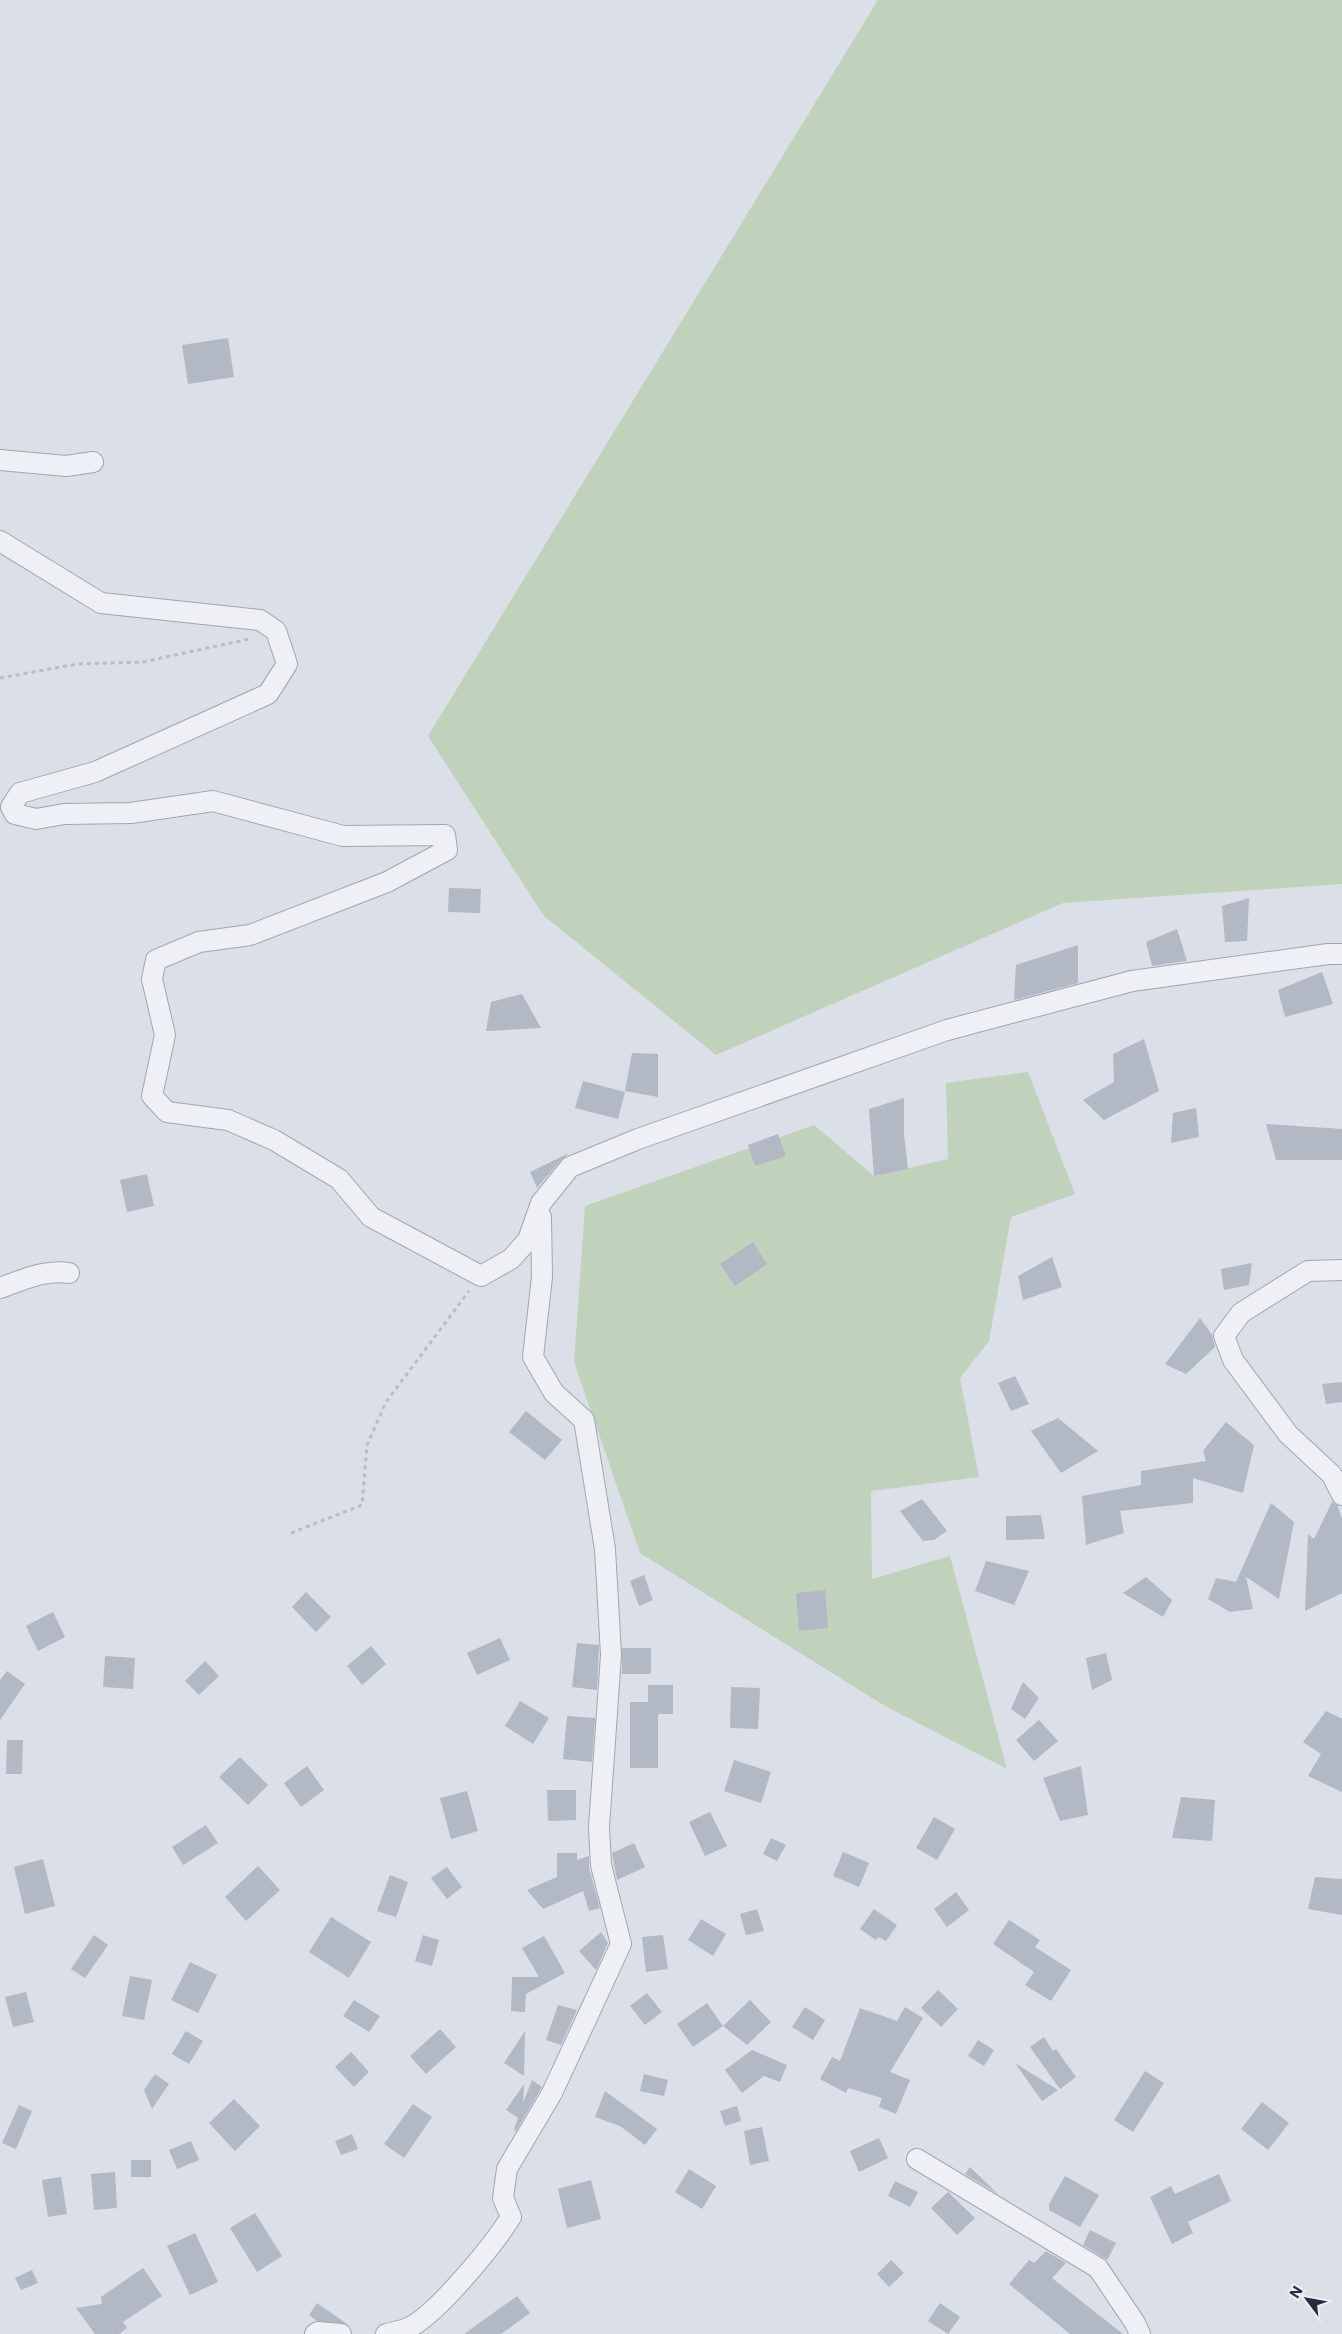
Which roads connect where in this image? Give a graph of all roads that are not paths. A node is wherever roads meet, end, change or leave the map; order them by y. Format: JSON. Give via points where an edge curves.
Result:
{"nodes":[{"id":1,"x":0,"y":460,"type":"edge"},
{"id":2,"x":93,"y":462,"type":"dead end"},
{"id":3,"x":0,"y":541,"type":"edge"},
{"id":4,"x":5,"y":809,"type":"edge"},
{"id":5,"x":1342,"y":954,"type":"edge"},
{"id":6,"x":541,"y":1203,"type":"junction"},
{"id":7,"x":1342,"y":1270,"type":"edge"},
{"id":8,"x":69,"y":1272,"type":"dead end"},
{"id":9,"x":0,"y":1288,"type":"edge"},
{"id":10,"x":1342,"y":1495,"type":"edge"},
{"id":11,"x":917,"y":2159,"type":"dead end"},
{"id":12,"x":315,"y":2334,"type":"edge"},
{"id":13,"x":341,"y":2334,"type":"edge"},
{"id":14,"x":386,"y":2334,"type":"edge"},
{"id":15,"x":1140,"y":2334,"type":"edge"}],
"edges":[{"from":1,"to":2,"type":"street","via":[[66,466]]},
{"from":3,"to":4,"type":"street","via":[[101,603],[260,620],[276,631],[286,664],[268,694],[95,772],[20,793]]},
{"from":4,"to":6,"type":"street","via":[[24,818],[36,819],[64,814],[131,813],[212,802],[344,836],[445,835],[447,850],[387,882],[250,935],[199,942],[156,960],[152,979],[165,1035],[152,1096],[167,1112],[228,1120],[274,1140],[339,1179],[371,1218],[481,1276],[511,1259],[528,1240]]},
{"from":5,"to":6,"type":"street","via":[[1132,981],[947,1030],[638,1139],[570,1167]]},
{"from":6,"to":14,"type":"street","via":[[542,1277],[533,1357],[554,1393],[584,1420],[606,1549],[611,1655],[599,1827],[601,1865],[621,1944],[552,2093],[507,2169],[502,2198],[511,2217],[495,2243],[430,2313],[409,2328]]},
{"from":7,"to":10,"type":"street","via":[[1308,1271],[1241,1313],[1224,1336],[1233,1360],[1282,1426],[1332,1475]]},
{"from":8,"to":9,"type":"street","via":[[46,1272]]},
{"from":11,"to":15,"type":"street","via":[[1098,2268]]},
{"from":12,"to":13,"type":"street"}]}
